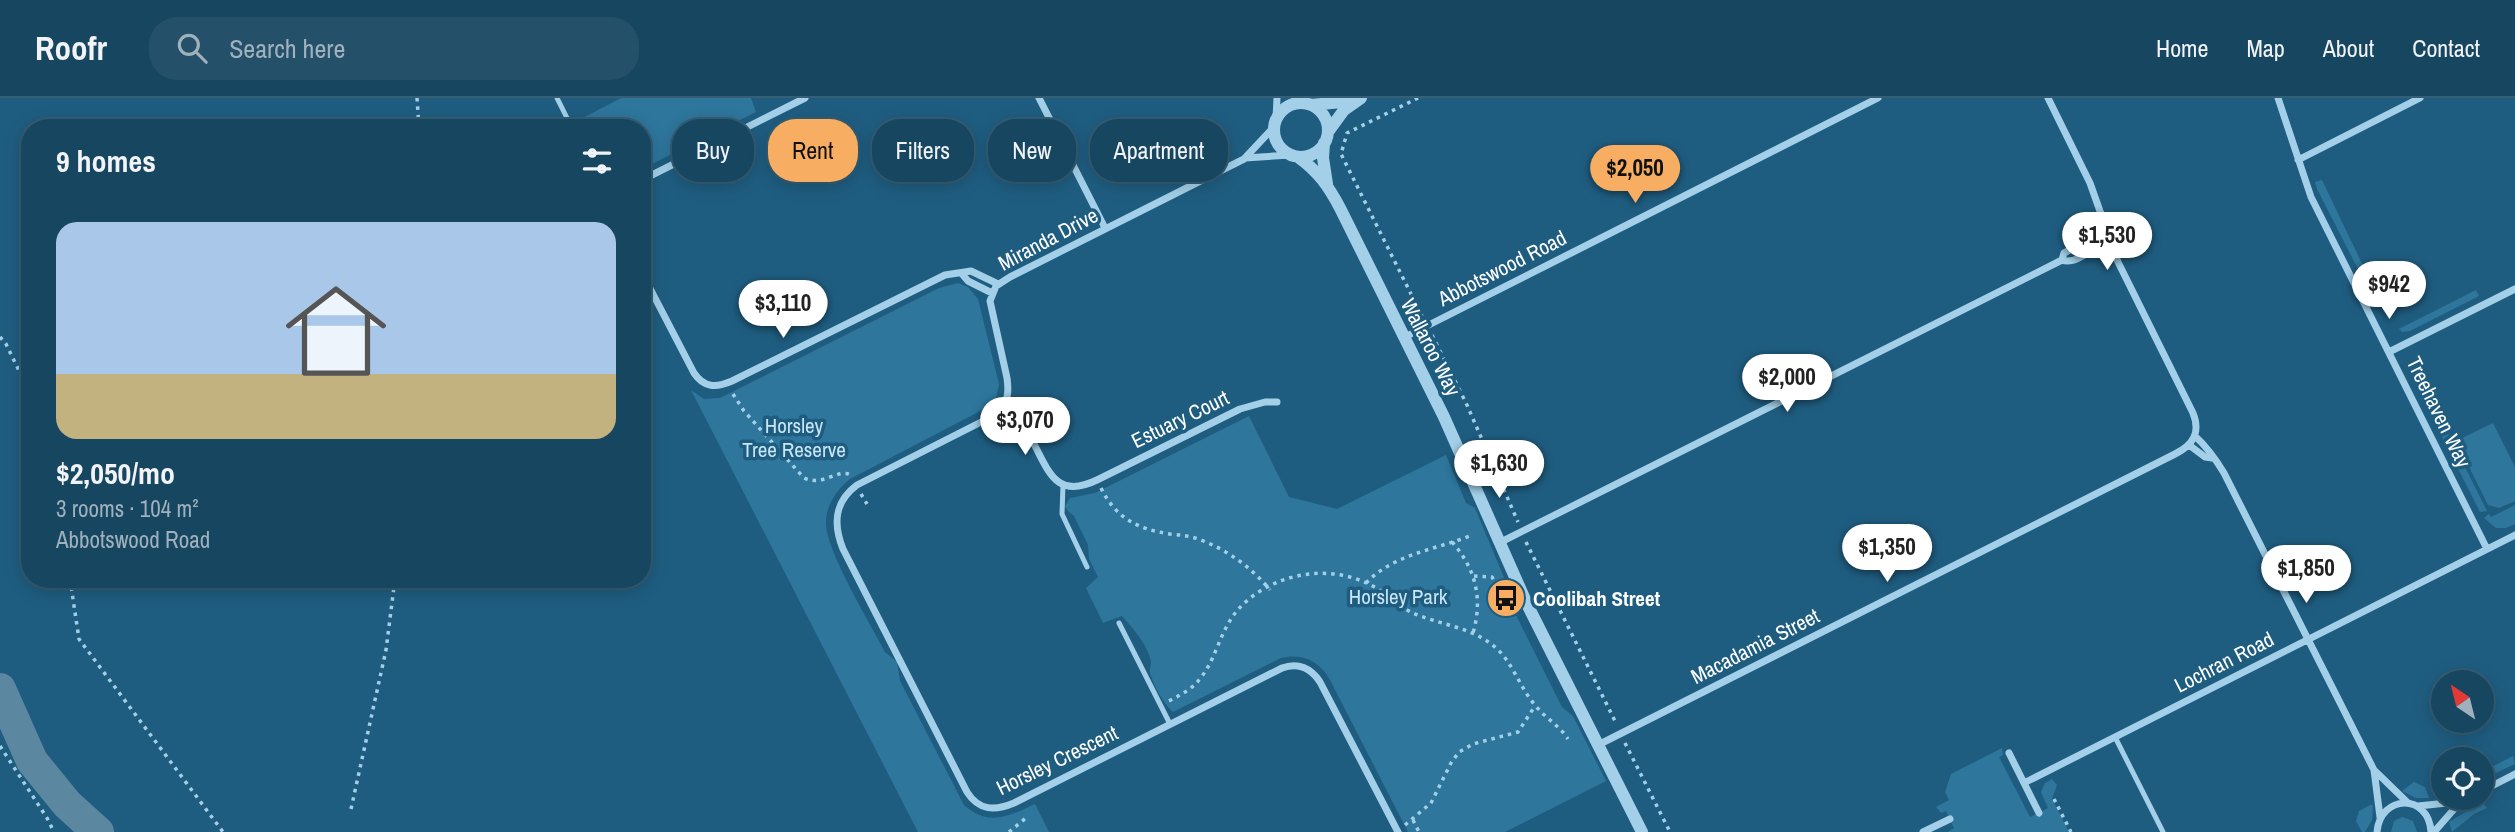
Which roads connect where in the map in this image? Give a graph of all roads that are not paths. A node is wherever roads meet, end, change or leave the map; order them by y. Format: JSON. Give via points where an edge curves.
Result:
{"nodes":[{"id":1,"x":557,"y":98,"type":"edge"},
{"id":2,"x":805,"y":98,"type":"edge"},
{"id":3,"x":1039,"y":98,"type":"edge"},
{"id":4,"x":1277,"y":98,"type":"edge"},
{"id":5,"x":1878,"y":98,"type":"edge"},
{"id":6,"x":2048,"y":98,"type":"edge"},
{"id":7,"x":2278,"y":98,"type":"edge"},
{"id":8,"x":2420,"y":98,"type":"edge"},
{"id":9,"x":1359,"y":99,"type":"edge"},
{"id":10,"x":1303,"y":102,"type":"edge"},
{"id":11,"x":568,"y":119,"type":"edge"},
{"id":12,"x":1275,"y":123,"type":"junction"},
{"id":13,"x":1326,"y":138,"type":"junction"},
{"id":14,"x":1294,"y":156,"type":"junction"},
{"id":15,"x":1244,"y":159,"type":"junction"},
{"id":16,"x":2298,"y":160,"type":"junction"},
{"id":17,"x":651,"y":175,"type":"edge"},
{"id":18,"x":1327,"y":184,"type":"junction"},
{"id":19,"x":1105,"y":228,"type":"junction"},
{"id":20,"x":2109,"y":236,"type":"junction"},
{"id":21,"x":962,"y":274,"type":"junction"},
{"id":22,"x":998,"y":284,"type":"junction"},
{"id":23,"x":2515,"y":289,"type":"edge"},
{"id":24,"x":651,"y":290,"type":"edge"},
{"id":25,"x":992,"y":293,"type":"junction"},
{"id":26,"x":1405,"y":337,"type":"junction"},
{"id":27,"x":2389,"y":352,"type":"junction"},
{"id":28,"x":1277,"y":402,"type":"dead end"},
{"id":29,"x":1004,"y":406,"type":"junction"},
{"id":30,"x":2196,"y":436,"type":"junction"},
{"id":31,"x":2189,"y":445,"type":"junction"},
{"id":32,"x":2212,"y":458,"type":"junction"},
{"id":33,"x":1063,"y":485,"type":"junction"},
{"id":34,"x":2515,"y":535,"type":"edge"},
{"id":35,"x":1499,"y":543,"type":"junction"},
{"id":36,"x":2487,"y":549,"type":"junction"},
{"id":37,"x":1087,"y":566,"type":"dead end"},
{"id":38,"x":1119,"y":623,"type":"dead end"},
{"id":39,"x":2308,"y":639,"type":"junction"},
{"id":40,"x":1170,"y":724,"type":"junction"},
{"id":41,"x":2115,"y":737,"type":"junction"},
{"id":42,"x":1598,"y":745,"type":"junction"},
{"id":43,"x":2009,"y":753,"type":"dead end"},
{"id":44,"x":2374,"y":770,"type":"junction"},
{"id":45,"x":2515,"y":774,"type":"edge"},
{"id":46,"x":2024,"y":783,"type":"junction"},
{"id":47,"x":2494,"y":784,"type":"edge"},
{"id":48,"x":2408,"y":803,"type":"junction"},
{"id":49,"x":2431,"y":804,"type":"edge"},
{"id":50,"x":2418,"y":806,"type":"junction"},
{"id":51,"x":2454,"y":810,"type":"edge"},
{"id":52,"x":2039,"y":813,"type":"dead end"},
{"id":53,"x":1950,"y":819,"type":"dead end"},
{"id":54,"x":2378,"y":825,"type":"edge"},
{"id":55,"x":1397,"y":831,"type":"edge"},
{"id":56,"x":1642,"y":832,"type":"edge"},
{"id":57,"x":1923,"y":832,"type":"edge"},
{"id":58,"x":2163,"y":832,"type":"edge"},
{"id":59,"x":2371,"y":832,"type":"edge"},
{"id":60,"x":2433,"y":832,"type":"edge"}],
"edges":[{"from":1,"to":11,"type":"lane"},
{"from":2,"to":17,"type":"street"},
{"from":3,"to":19,"type":"street"},
{"from":4,"to":12,"type":"street"},
{"from":5,"to":26,"type":"street","name":"Abbotswood Road"},
{"from":6,"to":20,"type":"street","via":[[2091,183]]},
{"from":7,"to":16,"type":"street","name":"Treehaven Way"},
{"from":8,"to":16,"type":"street"},
{"from":9,"to":10,"type":"street"},
{"from":9,"to":13,"type":"street","via":[[1339,116]]},
{"from":10,"to":12,"type":"street","via":[[1287,107]]},
{"from":10,"to":13,"type":"street","via":[[1324,116]]},
{"from":12,"to":14,"type":"street","via":[[1277,144]]},
{"from":12,"to":15,"type":"street","name":"Miranda Drive"},
{"from":13,"to":14,"type":"street","via":[[1313,154]]},
{"from":13,"to":18,"type":"street","name":"Wallaroo Way"},
{"from":14,"to":15,"type":"street","name":"Miranda Drive"},
{"from":14,"to":18,"type":"street","name":"Wallaroo Way"},
{"from":15,"to":19,"type":"street","name":"Miranda Drive"},
{"from":16,"to":27,"type":"street","name":"Treehaven Way","via":[[2311,197]]},
{"from":18,"to":26,"type":"street","name":"Wallaroo Way"},
{"from":19,"to":22,"type":"street","name":"Miranda Drive"},
{"from":20,"to":30,"type":"street","via":[[2193,413]]},
{"from":20,"to":35,"type":"street","via":[[2064,253],[2062,260]]},
{"from":21,"to":22,"type":"street","via":[[971,271]]},
{"from":21,"to":24,"type":"street","via":[[936,278],[712,387],[698,379]]},
{"from":21,"to":25,"type":"street"},
{"from":22,"to":25,"type":"street","name":"Miranda Drive"},
{"from":23,"to":27,"type":"street"},
{"from":25,"to":29,"type":"street","name":"Miranda Drive","via":[[1009,391]]},
{"from":26,"to":35,"type":"street","name":"Wallaroo Way"},
{"from":27,"to":36,"type":"street","name":"Treehaven Way"},
{"from":28,"to":33,"type":"street","name":"Estuary Court","via":[[1240,409],[1097,480],[1078,487]]},
{"from":29,"to":33,"type":"street","via":[[1030,437],[1051,476]]},
{"from":29,"to":40,"type":"street","name":"Horsley Crescent","via":[[857,485],[845,496],[836,520],[838,536],[962,783],[975,802],[990,809],[1005,807]]},
{"from":30,"to":31,"type":"street"},
{"from":30,"to":32,"type":"street","via":[[2211,450]]},
{"from":31,"to":32,"type":"street"},
{"from":31,"to":42,"type":"street","name":"Macadamia Street"},
{"from":32,"to":39,"type":"street","via":[[2224,473]]},
{"from":33,"to":37,"type":"lane","via":[[1062,514]]},
{"from":34,"to":36,"type":"street","name":"Lochran Road"},
{"from":35,"to":42,"type":"street","name":"Wallaroo Way"},
{"from":36,"to":39,"type":"street","name":"Lochran Road"},
{"from":38,"to":40,"type":"lane"},
{"from":39,"to":41,"type":"street","name":"Lochran Road"},
{"from":39,"to":44,"type":"street"},
{"from":40,"to":55,"type":"street","name":"Horsley Crescent","via":[[1282,668],[1307,668],[1320,682]]},
{"from":41,"to":46,"type":"street","name":"Lochran Road"},
{"from":41,"to":58,"type":"lane"},
{"from":42,"to":56,"type":"street","name":"Wallaroo Way"},
{"from":43,"to":46,"type":"street"},
{"from":44,"to":48,"type":"street"},
{"from":44,"to":54,"type":"street"},
{"from":45,"to":47,"type":"street"},
{"from":46,"to":52,"type":"street"},
{"from":48,"to":50,"type":"street"},
{"from":48,"to":54,"type":"street","via":[[2391,807]]},
{"from":49,"to":50,"type":"street"},
{"from":50,"to":60,"type":"street","via":[[2428,816]]},
{"from":51,"to":60,"type":"street"},
{"from":53,"to":57,"type":"street"},
{"from":54,"to":59,"type":"street"}]}
